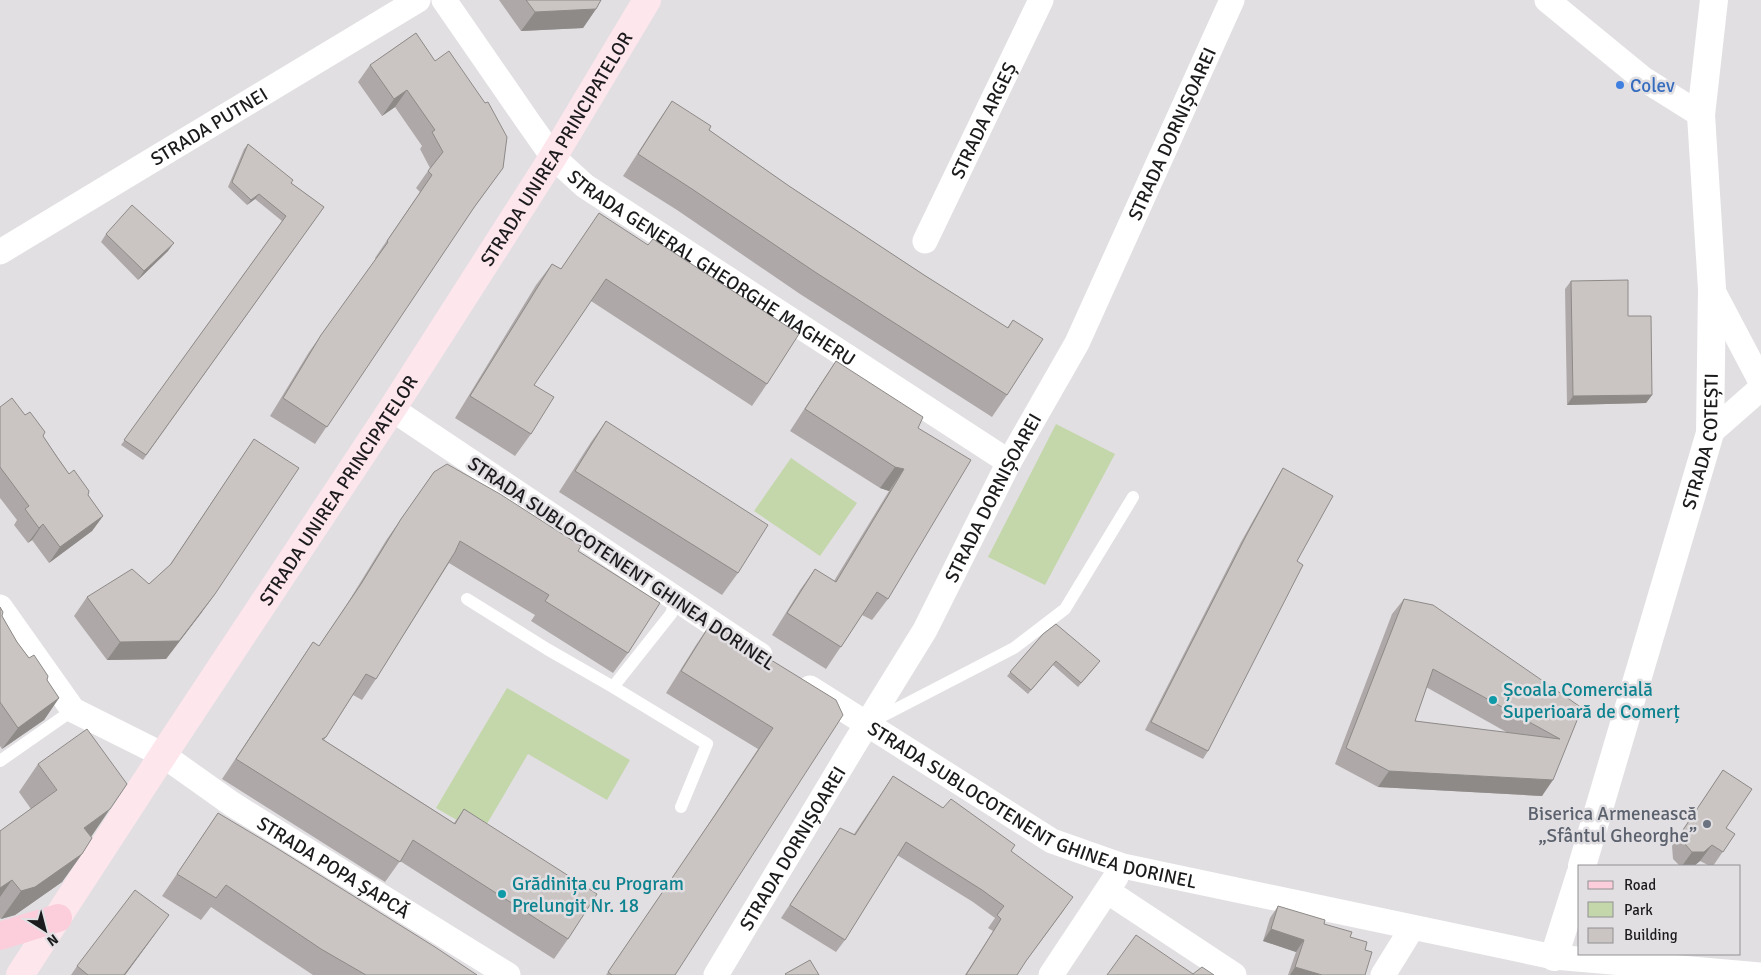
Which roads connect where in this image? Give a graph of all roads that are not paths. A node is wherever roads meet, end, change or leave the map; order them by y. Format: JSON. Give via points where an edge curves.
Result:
{"nodes":[{"id":1,"x":418,"y":0,"type":"edge"},
{"id":2,"x":444,"y":0,"type":"edge"},
{"id":3,"x":647,"y":0,"type":"edge"},
{"id":4,"x":1041,"y":0,"type":"edge"},
{"id":5,"x":1232,"y":0,"type":"edge"},
{"id":6,"x":1547,"y":0,"type":"edge"},
{"id":7,"x":1714,"y":0,"type":"edge"},
{"id":8,"x":1701,"y":115,"type":"junction"},
{"id":9,"x":553,"y":156,"type":"junction"},
{"id":10,"x":925,"y":241,"type":"dead end"},
{"id":11,"x":0,"y":252,"type":"edge"},
{"id":12,"x":1712,"y":289,"type":"junction"},
{"id":13,"x":1761,"y":382,"type":"edge"},
{"id":14,"x":1761,"y":388,"type":"edge"},
{"id":15,"x":392,"y":409,"type":"junction"},
{"id":16,"x":1710,"y":432,"type":"junction"},
{"id":17,"x":1009,"y":462,"type":"junction"},
{"id":18,"x":1133,"y":497,"type":"dead end"},
{"id":19,"x":467,"y":599,"type":"dead end"},
{"id":20,"x":676,"y":599,"type":"junction"},
{"id":21,"x":0,"y":607,"type":"edge"},
{"id":22,"x":613,"y":687,"type":"junction"},
{"id":23,"x":73,"y":710,"type":"junction"},
{"id":24,"x":866,"y":724,"type":"junction"},
{"id":25,"x":163,"y":755,"type":"junction"},
{"id":26,"x":0,"y":761,"type":"edge"},
{"id":27,"x":681,"y":808,"type":"dead end"},
{"id":28,"x":1582,"y":865,"type":"edge"},
{"id":29,"x":1123,"y":866,"type":"junction"},
{"id":30,"x":1578,"y":880,"type":"edge"},
{"id":31,"x":1107,"y":891,"type":"junction"},
{"id":32,"x":58,"y":918,"type":"junction"},
{"id":33,"x":1412,"y":928,"type":"junction"},
{"id":34,"x":0,"y":936,"type":"edge"},
{"id":35,"x":1550,"y":966,"type":"edge"},
{"id":36,"x":1761,"y":974,"type":"edge"},
{"id":37,"x":20,"y":975,"type":"edge"},
{"id":38,"x":508,"y":975,"type":"edge"},
{"id":39,"x":716,"y":975,"type":"edge"},
{"id":40,"x":1051,"y":975,"type":"edge"},
{"id":41,"x":1234,"y":975,"type":"edge"},
{"id":42,"x":1383,"y":975,"type":"edge"}],
"edges":[{"from":1,"to":11,"type":"street","name":"STRADA PUTNEI"},
{"from":2,"to":9,"type":"street","name":"STRADA GENERAL GHEORGHE MAGHERU"},
{"from":3,"to":9,"type":"main road","name":"STRADA UNIREA PRINCIPATELOR"},
{"from":4,"to":10,"type":"street","name":"STRADA ARGEȘ"},
{"from":5,"to":17,"type":"street","name":"STRADA DORNIȘOAREI","via":[[1077,343]]},
{"from":6,"to":8,"type":"street","via":[[1642,78]]},
{"from":7,"to":8,"type":"street","name":"STRADA COTEȘTI"},
{"from":8,"to":12,"type":"street","name":"STRADA COTEȘTI"},
{"from":9,"to":15,"type":"main road","name":"STRADA UNIREA PRINCIPATELOR"},
{"from":9,"to":17,"type":"street","name":"STRADA GENERAL GHEORGHE MAGHERU","via":[[584,186]]},
{"from":12,"to":13,"type":"street"},
{"from":12,"to":16,"type":"street","name":"STRADA COTEȘTI"},
{"from":14,"to":16,"type":"street"},
{"from":15,"to":20,"type":"street","name":"STRADA SUBLOCOTENENT GHINEA DORINEL"},
{"from":15,"to":25,"type":"main road","name":"STRADA UNIREA PRINCIPATELOR"},
{"from":16,"to":28,"type":"street","name":"STRADA COTEȘTI"},
{"from":17,"to":24,"type":"street","name":"STRADA DORNIȘOAREI","via":[[925,630]]},
{"from":18,"to":24,"type":"lane","via":[[1065,609],[1014,648]]},
{"from":19,"to":22,"type":"lane"},
{"from":20,"to":22,"type":"lane","via":[[671,614]]},
{"from":20,"to":24,"type":"street","name":"STRADA SUBLOCOTENENT GHINEA DORINEL"},
{"from":21,"to":23,"type":"street"},
{"from":22,"to":27,"type":"lane","via":[[707,744]]},
{"from":23,"to":25,"type":"street","name":"STRADA POPA ȘAPCĂ"},
{"from":23,"to":26,"type":"lane"},
{"from":24,"to":29,"type":"street","name":"STRADA SUBLOCOTENENT GHINEA DORINEL","via":[[1052,841]]},
{"from":24,"to":39,"type":"street","name":"STRADA DORNIȘOAREI"},
{"from":25,"to":32,"type":"main road","name":"STRADA UNIREA PRINCIPATELOR"},
{"from":25,"to":38,"type":"street","name":"STRADA POPA ȘAPCĂ","via":[[232,804]]},
{"from":29,"to":31,"type":"street"},
{"from":29,"to":33,"type":"street","name":"STRADA SUBLOCOTENENT GHINEA DORINEL"},
{"from":30,"to":35,"type":"street"},
{"from":31,"to":40,"type":"street"},
{"from":31,"to":41,"type":"street"},
{"from":32,"to":34,"type":"main road"},
{"from":32,"to":37,"type":"main road","name":"STRADA UNIREA PRINCIPATELOR"},
{"from":33,"to":35,"type":"street","name":"STRADA SUBLOCOTENENT GHINEA DORINEL"},
{"from":33,"to":42,"type":"street"},
{"from":35,"to":36,"type":"street","name":"STRADA SUBLOCOTENENT GHINEA DORINEL"}]}
